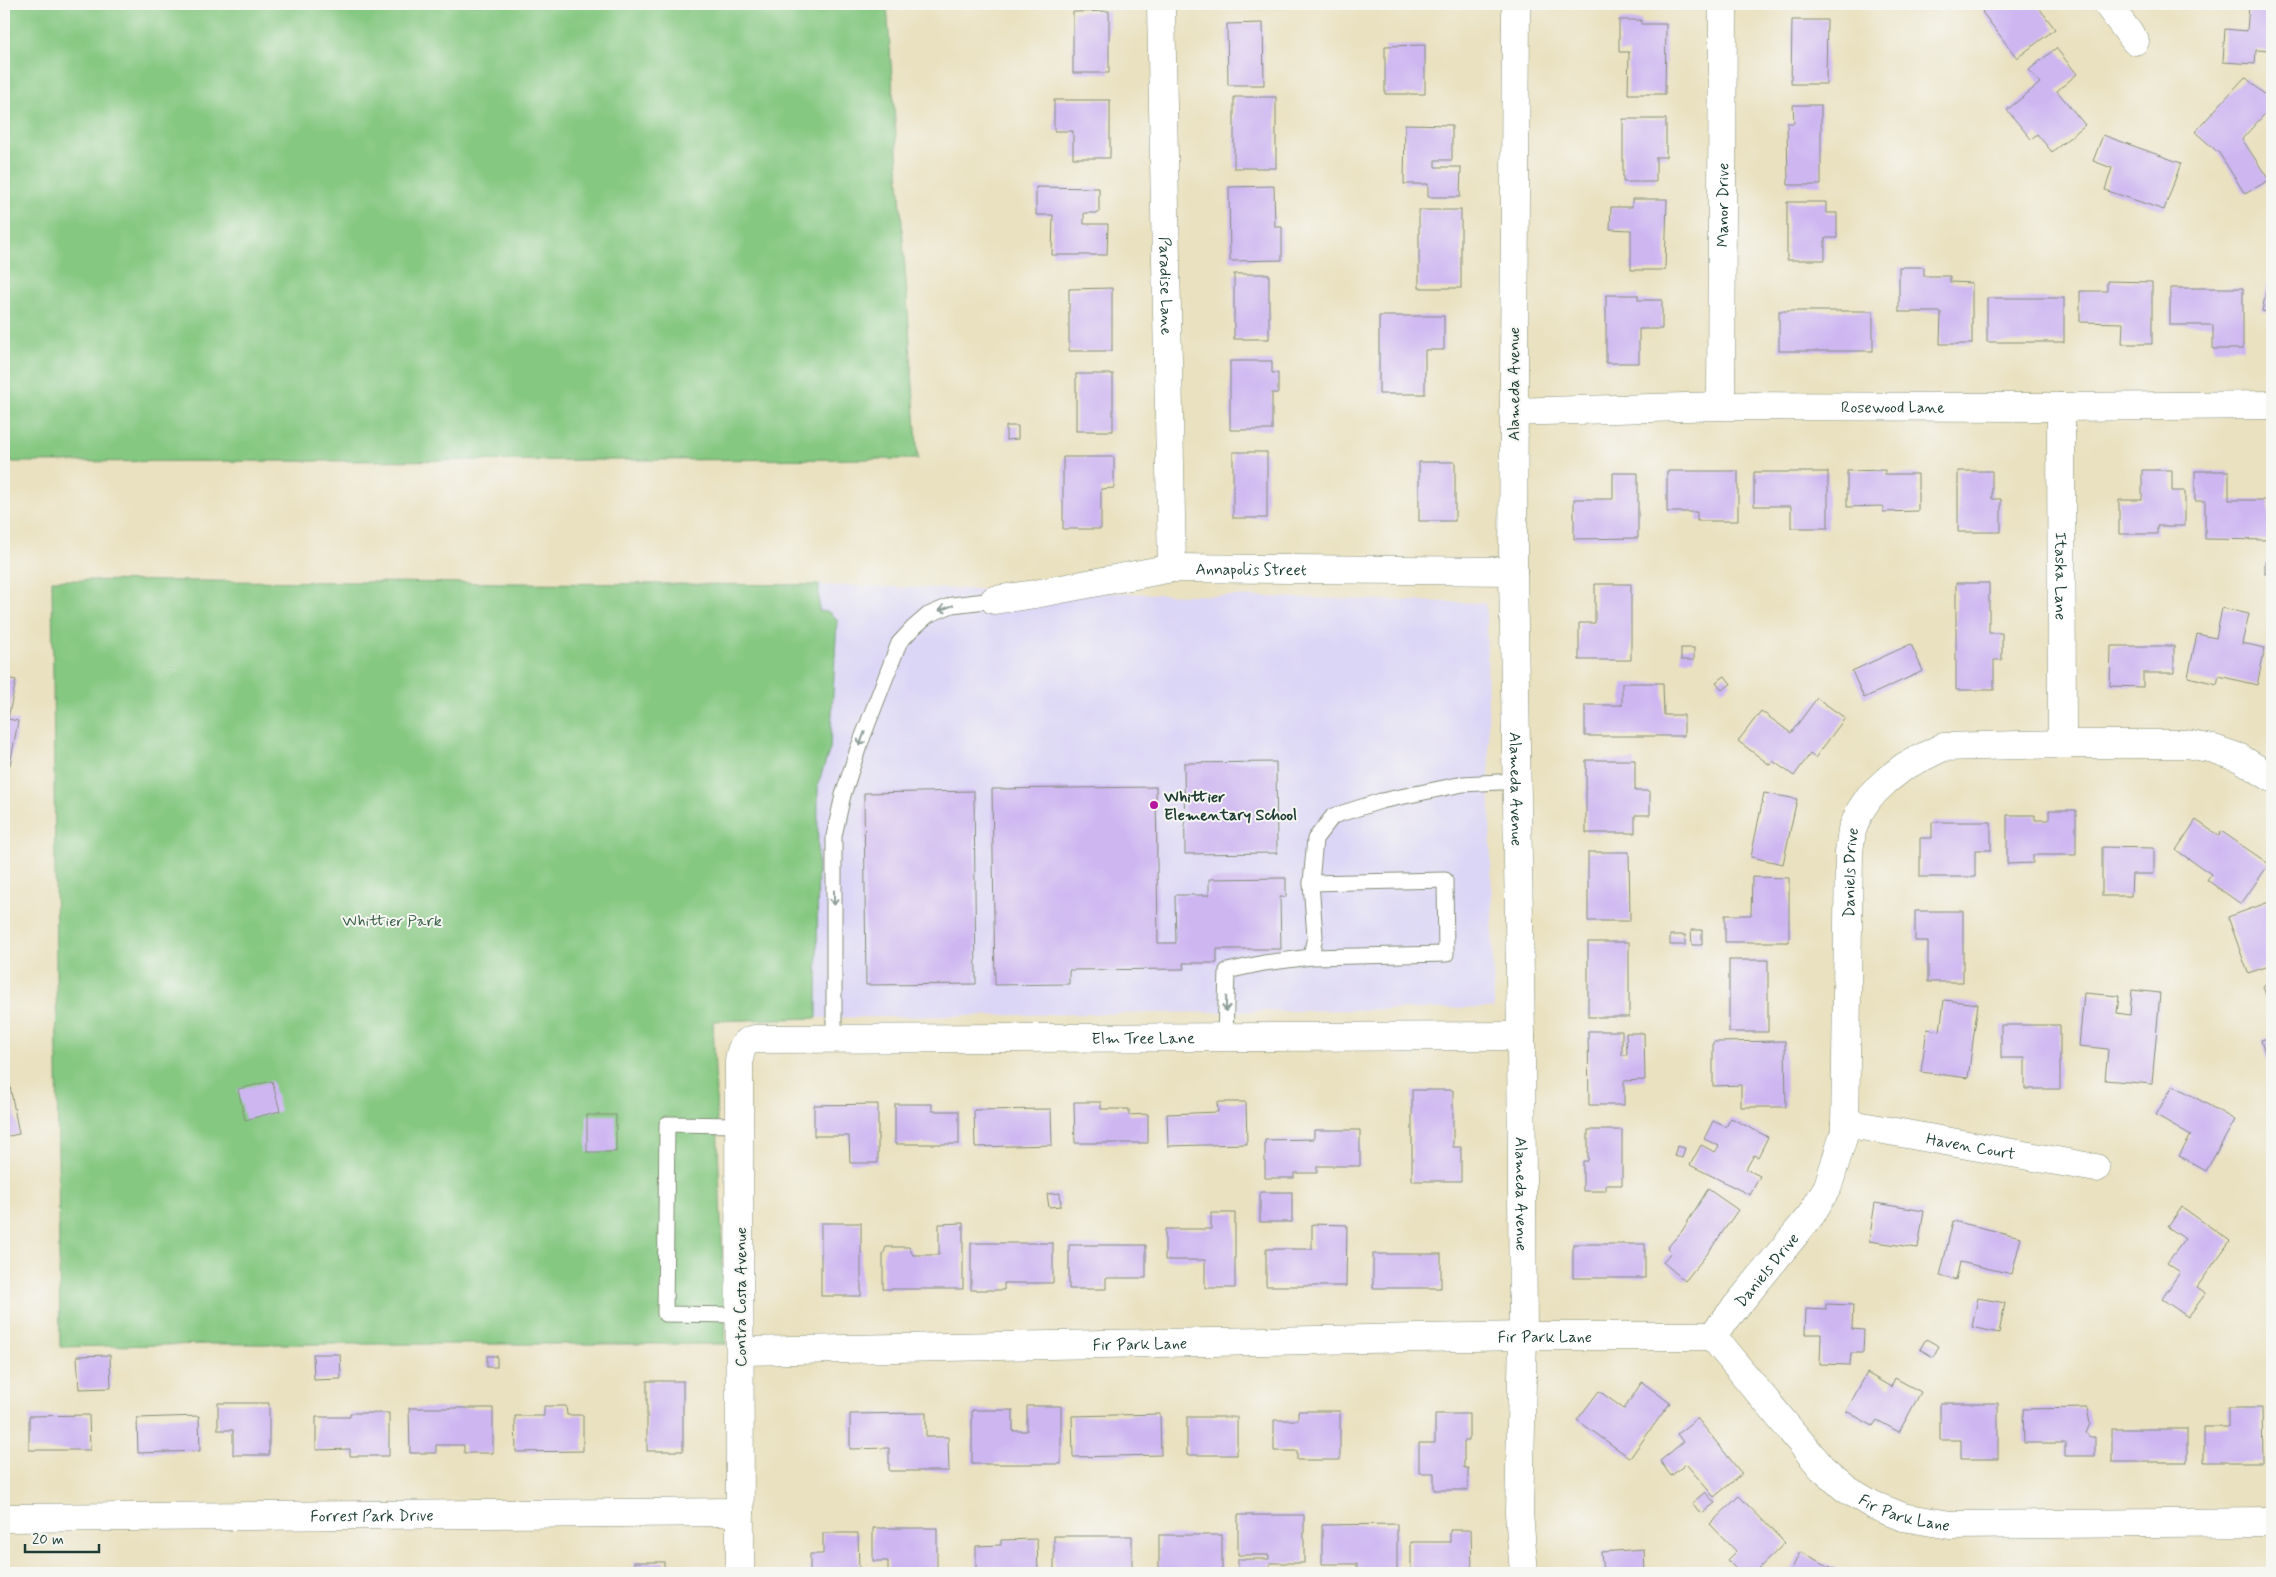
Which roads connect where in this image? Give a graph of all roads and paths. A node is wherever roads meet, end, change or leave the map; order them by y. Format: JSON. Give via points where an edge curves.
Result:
{"nodes":[{"id":1,"x":1161,"y":4,"type":"edge"},
{"id":2,"x":1516,"y":4,"type":"edge"},
{"id":3,"x":1723,"y":4,"type":"edge"},
{"id":4,"x":2107,"y":4,"type":"edge"},
{"id":5,"x":2134,"y":41,"type":"dead end"},
{"id":6,"x":2272,"y":405,"type":"edge"},
{"id":7,"x":1721,"y":406,"type":"junction"},
{"id":8,"x":2062,"y":407,"type":"junction"},
{"id":9,"x":1513,"y":412,"type":"junction"},
{"id":10,"x":1172,"y":568,"type":"junction"},
{"id":11,"x":1513,"y":571,"type":"junction"},
{"id":12,"x":994,"y":600,"type":"joint"},
{"id":13,"x":2062,"y":744,"type":"junction"},
{"id":14,"x":2272,"y":778,"type":"edge"},
{"id":15,"x":1516,"y":781,"type":"junction"},
{"id":16,"x":1311,"y":883,"type":"junction"},
{"id":17,"x":1311,"y":957,"type":"junction"},
{"id":18,"x":1521,"y":1036,"type":"junction"},
{"id":19,"x":1225,"y":1037,"type":"junction"},
{"id":20,"x":764,"y":1039,"type":"joint"},
{"id":21,"x":834,"y":1039,"type":"junction"},
{"id":22,"x":1845,"y":1123,"type":"junction"},
{"id":23,"x":739,"y":1125,"type":"junction"},
{"id":24,"x":2096,"y":1168,"type":"dead end"},
{"id":25,"x":740,"y":1315,"type":"junction"},
{"id":26,"x":1523,"y":1336,"type":"junction"},
{"id":27,"x":1712,"y":1336,"type":"junction"},
{"id":28,"x":740,"y":1351,"type":"junction"},
{"id":29,"x":740,"y":1512,"type":"junction"},
{"id":30,"x":4,"y":1518,"type":"edge"},
{"id":31,"x":2272,"y":1522,"type":"edge"},
{"id":32,"x":740,"y":1573,"type":"edge"},
{"id":33,"x":1524,"y":1573,"type":"edge"}],
"edges":[{"from":1,"to":10,"type":"street","name":"Paradise Lane"},
{"from":2,"to":9,"type":"street","name":"Alameda Avenue"},
{"from":3,"to":7,"type":"street","name":"Manor Drive"},
{"from":4,"to":5,"type":"street"},
{"from":6,"to":8,"type":"street","name":"Rosewood Lane"},
{"from":7,"to":8,"type":"street","name":"Rosewood Lane"},
{"from":7,"to":9,"type":"street","name":"Rosewood Lane"},
{"from":8,"to":13,"type":"street","name":"Itaska Lane"},
{"from":9,"to":11,"type":"street","name":"Alameda Avenue"},
{"from":10,"to":11,"type":"street","name":"Annapolis Street"},
{"from":10,"to":12,"type":"street","name":"Annapolis Street"},
{"from":11,"to":15,"type":"street","name":"Alameda Avenue"},
{"from":12,"to":21,"type":"lane","one_way":true,"via":[[952,606],[928,615],[905,636],[899,643],[858,749],[834,836]]},
{"from":13,"to":14,"type":"street","name":"Daniels Drive","via":[[2214,749],[2240,758]]},
{"from":13,"to":22,"type":"street","name":"Daniels Drive","via":[[1943,747],[1887,780],[1860,811],[1852,830],[1847,885]]},
{"from":15,"to":16,"type":"lane","via":[[1463,784],[1381,800],[1333,816],[1315,839]]},
{"from":15,"to":18,"type":"street","name":"Alameda Avenue"},
{"from":16,"to":17,"type":"lane","via":[[1315,936]]},
{"from":16,"to":17,"type":"lane","via":[[1445,880],[1446,954]]},
{"from":17,"to":19,"type":"lane","one_way":true,"via":[[1227,971]]},
{"from":18,"to":19,"type":"street","name":"Elm Tree Lane"},
{"from":18,"to":26,"type":"street","name":"Alameda Avenue"},
{"from":19,"to":21,"type":"street","name":"Elm Tree Lane"},
{"from":20,"to":21,"type":"street","name":"Elm Tree Lane"},
{"from":20,"to":23,"type":"street","name":"Contra Costa Avenue","via":[[747,1041],[740,1052]]},
{"from":22,"to":24,"type":"street","name":"Haven Court"},
{"from":22,"to":27,"type":"street","name":"Daniels Drive","via":[[1828,1186],[1811,1215]]},
{"from":23,"to":25,"type":"street","name":"Contra Costa Avenue"},
{"from":23,"to":25,"type":"lane","via":[[666,1124],[665,1314]]},
{"from":25,"to":28,"type":"street","name":"Contra Costa Avenue"},
{"from":26,"to":27,"type":"street","name":"Fir Park Lane"},
{"from":26,"to":28,"type":"street","name":"Fir Park Lane"},
{"from":26,"to":33,"type":"street","name":"Alameda Avenue","via":[[1519,1513]]},
{"from":27,"to":31,"type":"street","name":"Fir Park Lane","via":[[1822,1468],[1846,1489],[1903,1517],[1950,1525]]},
{"from":28,"to":29,"type":"street","name":"Contra Costa Avenue"},
{"from":29,"to":30,"type":"street","name":"Forrest Park Drive"},
{"from":29,"to":32,"type":"street","name":"Contra Costa Avenue"}]}
